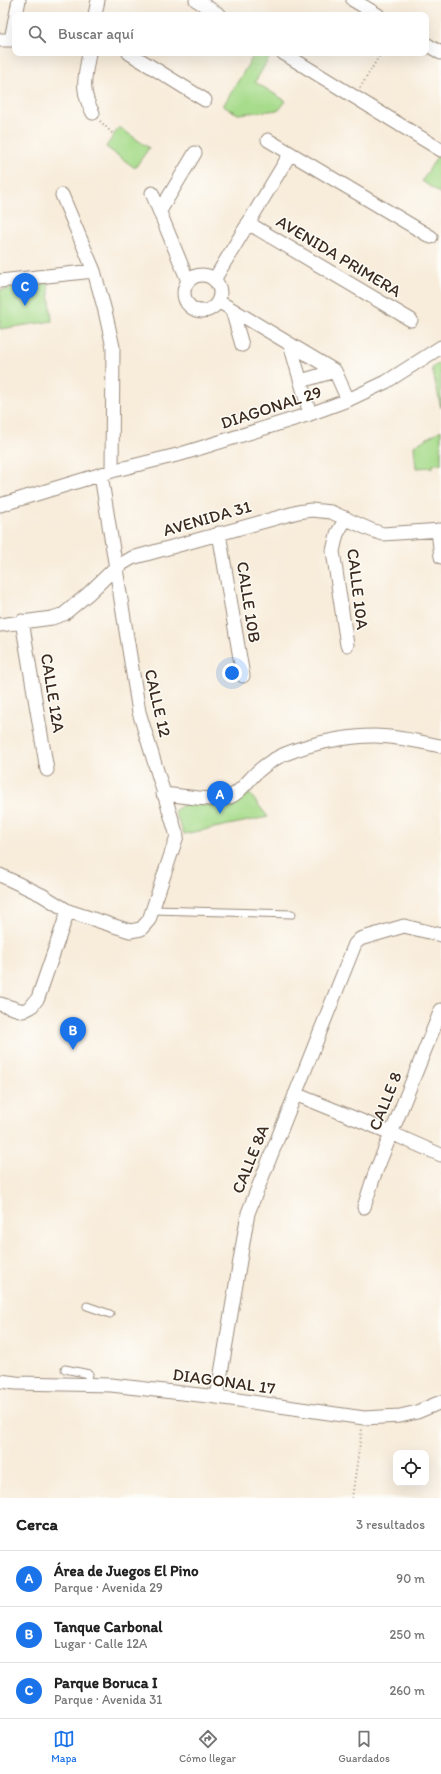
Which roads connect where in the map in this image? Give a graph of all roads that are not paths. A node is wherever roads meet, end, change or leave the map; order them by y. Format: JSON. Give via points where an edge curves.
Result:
{"nodes":[{"id":1,"x":19,"y":0,"type":"edge"},
{"id":2,"x":98,"y":0,"type":"edge"},
{"id":3,"x":196,"y":0,"type":"edge"},
{"id":4,"x":353,"y":0,"type":"edge"},
{"id":5,"x":17,"y":12,"type":"edge"},
{"id":6,"x":96,"y":12,"type":"edge"},
{"id":7,"x":215,"y":12,"type":"edge"},
{"id":8,"x":373,"y":12,"type":"edge"},
{"id":9,"x":12,"y":25,"type":"edge"},
{"id":10,"x":5,"y":40,"type":"edge"},
{"id":11,"x":429,"y":46,"type":"edge"},
{"id":12,"x":441,"y":53,"type":"edge"},
{"id":13,"x":89,"y":56,"type":"edge"},
{"id":14,"x":134,"y":56,"type":"edge"},
{"id":15,"x":288,"y":56,"type":"edge"},
{"id":16,"x":205,"y":100,"type":"dead end"},
{"id":17,"x":93,"y":113,"type":"road end"},
{"id":18,"x":268,"y":140,"type":"dead end"},
{"id":19,"x":441,"y":150,"type":"edge"},
{"id":20,"x":196,"y":153,"type":"dead end"},
{"id":21,"x":290,"y":154,"type":"junction"},
{"id":22,"x":152,"y":193,"type":"dead end"},
{"id":23,"x":62,"y":195,"type":"dead end"},
{"id":24,"x":160,"y":211,"type":"junction"},
{"id":25,"x":248,"y":223,"type":"junction"},
{"id":26,"x":431,"y":237,"type":"dead end"},
{"id":27,"x":94,"y":271,"type":"junction"},
{"id":28,"x":214,"y":280,"type":"junction"},
{"id":29,"x":0,"y":281,"type":"edge"},
{"id":30,"x":188,"y":281,"type":"junction"},
{"id":31,"x":218,"y":301,"type":"junction"},
{"id":32,"x":232,"y":310,"type":"junction"},
{"id":33,"x":411,"y":320,"type":"dead end"},
{"id":34,"x":290,"y":344,"type":"junction"},
{"id":35,"x":242,"y":345,"type":"dead end"},
{"id":36,"x":441,"y":347,"type":"edge"},
{"id":37,"x":335,"y":371,"type":"junction"},
{"id":38,"x":301,"y":381,"type":"junction"},
{"id":39,"x":348,"y":400,"type":"junction"},
{"id":40,"x":310,"y":414,"type":"junction"},
{"id":41,"x":106,"y":473,"type":"junction"},
{"id":42,"x":0,"y":505,"type":"edge"},
{"id":43,"x":346,"y":518,"type":"junction"},
{"id":44,"x":440,"y":530,"type":"edge"},
{"id":45,"x":219,"y":533,"type":"junction"},
{"id":46,"x":441,"y":557,"type":"edge"},
{"id":47,"x":115,"y":568,"type":"junction"},
{"id":48,"x":22,"y":622,"type":"junction"},
{"id":49,"x":0,"y":625,"type":"edge"},
{"id":50,"x":347,"y":645,"type":"dead end"},
{"id":51,"x":243,"y":676,"type":"dead end"},
{"id":52,"x":441,"y":746,"type":"edge"},
{"id":53,"x":47,"y":770,"type":"dead end"},
{"id":54,"x":164,"y":794,"type":"junction"},
{"id":55,"x":0,"y":875,"type":"edge"},
{"id":56,"x":153,"y":910,"type":"junction"},
{"id":57,"x":68,"y":912,"type":"junction"},
{"id":58,"x":292,"y":914,"type":"dead end"},
{"id":59,"x":441,"y":935,"type":"edge"},
{"id":60,"x":0,"y":1004,"type":"edge"},
{"id":61,"x":441,"y":1010,"type":"edge"},
{"id":62,"x":295,"y":1094,"type":"junction"},
{"id":63,"x":391,"y":1133,"type":"junction"},
{"id":64,"x":441,"y":1156,"type":"edge"},
{"id":65,"x":364,"y":1206,"type":"dead end"},
{"id":66,"x":87,"y":1306,"type":"dead end"},
{"id":67,"x":110,"y":1314,"type":"dead end"},
{"id":68,"x":65,"y":1369,"type":"dead end"},
{"id":69,"x":0,"y":1381,"type":"edge"},
{"id":70,"x":87,"y":1384,"type":"junction"},
{"id":71,"x":217,"y":1397,"type":"junction"},
{"id":72,"x":441,"y":1402,"type":"edge"}],
"edges":[{"from":1,"to":5,"type":"street"},
{"from":2,"to":6,"type":"street"},
{"from":3,"to":7,"type":"street"},
{"from":4,"to":8,"type":"street"},
{"from":9,"to":10,"type":"street"},
{"from":11,"to":12,"type":"street"},
{"from":13,"to":17,"type":"street","via":[[84,86],[86,100]]},
{"from":14,"to":16,"type":"street"},
{"from":15,"to":19,"type":"street"},
{"from":18,"to":21,"type":"street"},
{"from":20,"to":24,"type":"street"},
{"from":21,"to":25,"type":"street"},
{"from":21,"to":26,"type":"street"},
{"from":22,"to":24,"type":"street"},
{"from":23,"to":27,"type":"street","name":"CALLE 12"},
{"from":24,"to":30,"type":"street"},
{"from":25,"to":28,"type":"street"},
{"from":25,"to":33,"type":"street","name":"AVENIDA PRIMERA"},
{"from":27,"to":29,"type":"street"},
{"from":27,"to":41,"type":"street","name":"CALLE 12","via":[[113,347]]},
{"from":28,"to":30,"type":"street","via":[[203,275]]},
{"from":28,"to":31,"type":"street","via":[[219,290]]},
{"from":30,"to":31,"type":"street","via":[[184,292],[192,307],[198,310],[209,309]]},
{"from":31,"to":32,"type":"street"},
{"from":32,"to":34,"type":"street"},
{"from":32,"to":35,"type":"street"},
{"from":34,"to":37,"type":"street"},
{"from":34,"to":38,"type":"street"},
{"from":36,"to":39,"type":"street","name":"DIAGONAL 29","via":[[386,382]]},
{"from":37,"to":38,"type":"street"},
{"from":37,"to":39,"type":"street"},
{"from":38,"to":40,"type":"street"},
{"from":39,"to":40,"type":"street","name":"DIAGONAL 29"},
{"from":40,"to":41,"type":"street","name":"DIAGONAL 29","via":[[182,454]]},
{"from":41,"to":42,"type":"street","name":"DIAGONAL 29"},
{"from":41,"to":47,"type":"street","name":"CALLE 12"},
{"from":43,"to":44,"type":"street","name":"AVENIDA 31","via":[[383,534]]},
{"from":43,"to":45,"type":"street","name":"AVENIDA 31","via":[[331,512],[311,510]]},
{"from":43,"to":50,"type":"street","name":"CALLE 10A","via":[[337,534],[333,551]]},
{"from":44,"to":46,"type":"street"},
{"from":45,"to":47,"type":"street","name":"AVENIDA 31","via":[[132,558]]},
{"from":45,"to":51,"type":"street","name":"CALLE 10B"},
{"from":47,"to":48,"type":"street","name":"AVENIDA 31","via":[[64,614]]},
{"from":47,"to":54,"type":"street","name":"CALLE 12","via":[[139,712]]},
{"from":48,"to":49,"type":"street","name":"AVENIDA 31"},
{"from":48,"to":53,"type":"street","name":"CALLE 12A"},
{"from":52,"to":54,"type":"street","via":[[375,736],[338,740],[285,754],[268,763],[239,791],[227,798]]},
{"from":54,"to":56,"type":"street","name":"CALLE 12","via":[[177,836]]},
{"from":55,"to":57,"type":"street","via":[[42,895]]},
{"from":56,"to":57,"type":"street","name":"CALLE 12","via":[[141,929],[130,931]]},
{"from":56,"to":58,"type":"lane"},
{"from":57,"to":60,"type":"street","via":[[38,998],[31,1007],[23,1011]]},
{"from":59,"to":62,"type":"street","name":"CALLE 8A","via":[[404,926],[360,939],[354,944]]},
{"from":61,"to":63,"type":"street","name":"CALLE 8"},
{"from":62,"to":63,"type":"street"},
{"from":62,"to":71,"type":"street","name":"CALLE 8A","via":[[248,1213]]},
{"from":63,"to":64,"type":"street"},
{"from":63,"to":65,"type":"street","name":"CALLE 8"},
{"from":66,"to":67,"type":"lane"},
{"from":68,"to":70,"type":"lane","via":[[89,1374]]},
{"from":69,"to":70,"type":"street","name":"DIAGONAL 17"},
{"from":70,"to":71,"type":"street","name":"DIAGONAL 17"},
{"from":71,"to":72,"type":"street","name":"DIAGONAL 17","via":[[364,1418],[400,1416]]}]}
